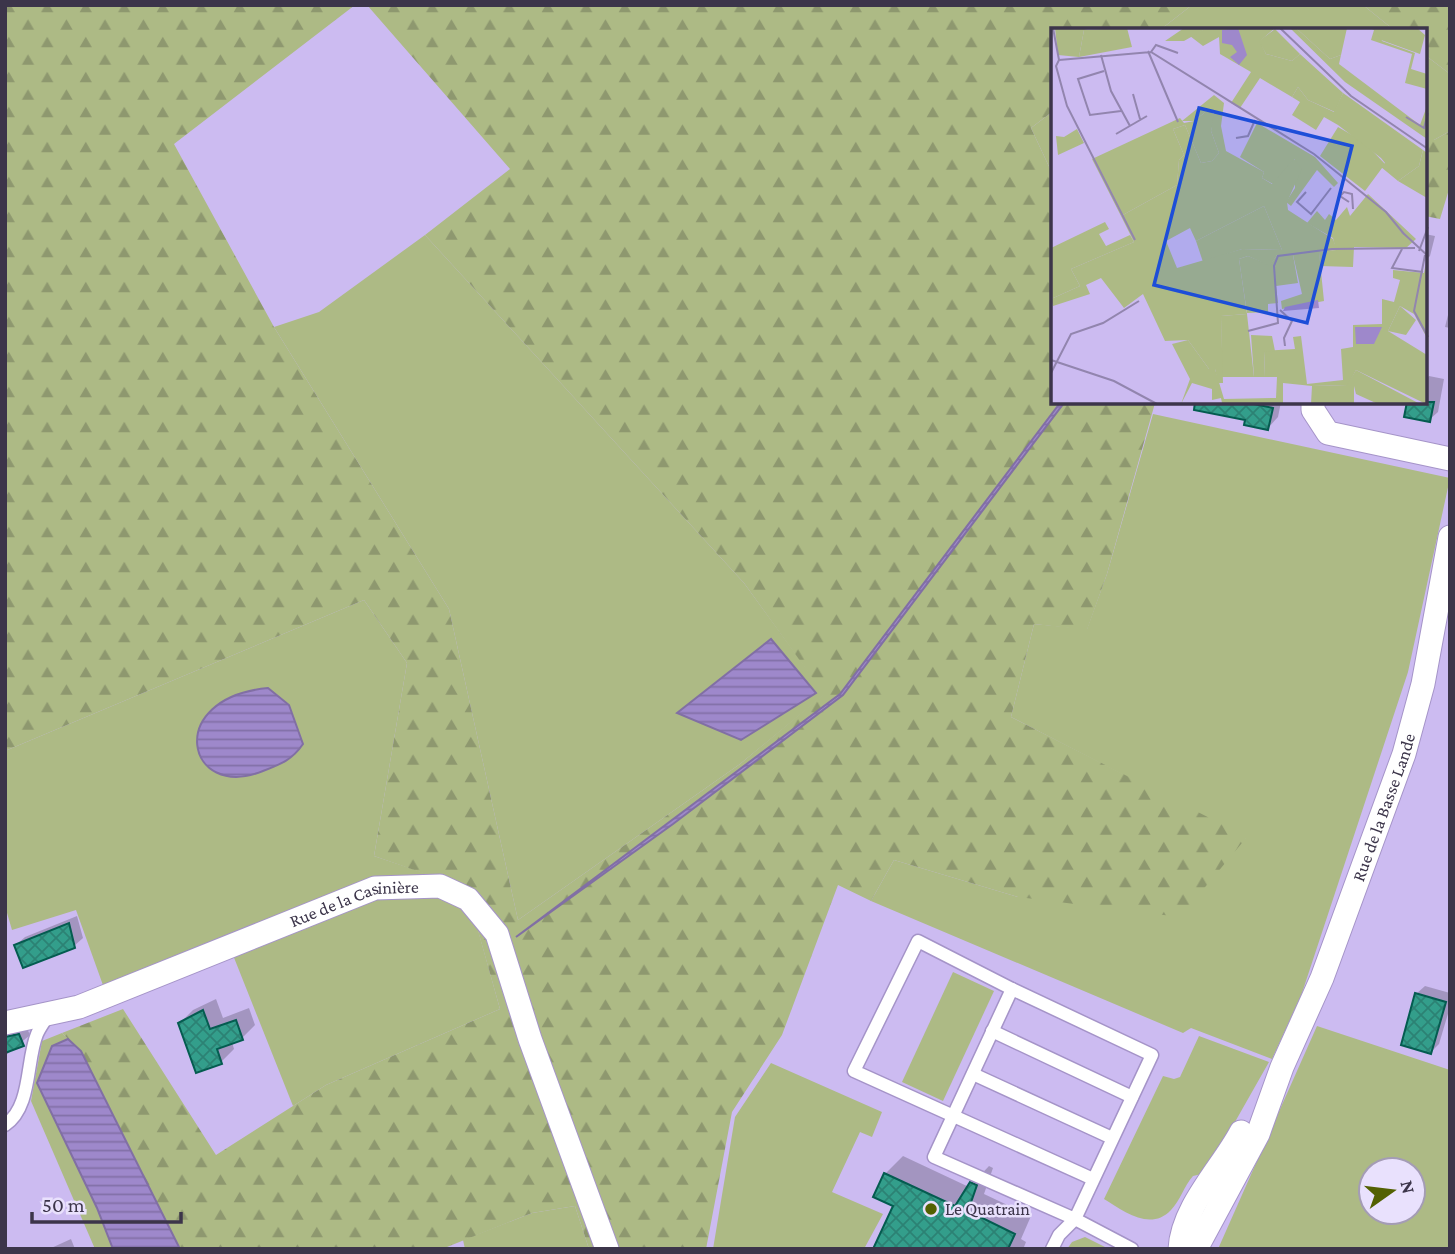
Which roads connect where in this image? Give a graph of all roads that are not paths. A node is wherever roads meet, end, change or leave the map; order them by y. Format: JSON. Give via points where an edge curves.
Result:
{"nodes":[{"id":1,"x":1313,"y":404,"type":"edge"},
{"id":2,"x":1450,"y":459,"type":"edge"},
{"id":3,"x":1450,"y":537,"type":"edge"},
{"id":4,"x":1012,"y":989,"type":"junction"},
{"id":5,"x":48,"y":1015,"type":"junction"},
{"id":6,"x":5,"y":1023,"type":"edge"},
{"id":7,"x":992,"y":1031,"type":"junction"},
{"id":8,"x":1282,"y":1068,"type":"junction"},
{"id":9,"x":973,"y":1074,"type":"junction"},
{"id":10,"x":1132,"y":1097,"type":"junction"},
{"id":11,"x":952,"y":1115,"type":"junction"},
{"id":12,"x":5,"y":1125,"type":"edge"},
{"id":13,"x":1112,"y":1138,"type":"junction"},
{"id":14,"x":1093,"y":1180,"type":"junction"},
{"id":15,"x":1075,"y":1219,"type":"junction"},
{"id":16,"x":607,"y":1249,"type":"edge"},
{"id":17,"x":1052,"y":1249,"type":"edge"},
{"id":18,"x":1132,"y":1249,"type":"edge"},
{"id":19,"x":1180,"y":1249,"type":"edge"},
{"id":20,"x":1196,"y":1249,"type":"edge"}],
"edges":[{"from":1,"to":2,"type":"street","via":[[1328,433]]},
{"from":3,"to":8,"type":"street","name":"Rue de la Basse Lande","via":[[1423,684],[1404,754],[1322,978]]},
{"from":4,"to":7,"type":"lane"},
{"from":4,"to":10,"type":"lane","via":[[1152,1055]]},
{"from":4,"to":11,"type":"lane","via":[[918,941],[854,1072]]},
{"from":5,"to":6,"type":"street","name":"Rue de la Casinière"},
{"from":5,"to":12,"type":"lane","via":[[37,1035],[24,1094]]},
{"from":5,"to":16,"type":"street","name":"Rue de la Casinière","via":[[213,955],[375,888],[440,886],[468,899],[497,934]]},
{"from":7,"to":9,"type":"lane"},
{"from":7,"to":10,"type":"lane"},
{"from":8,"to":19,"type":"street","name":"Rue de la Basse Lande","via":[[1270,1080],[1200,1198]]},
{"from":8,"to":20,"type":"street","name":"Rue de la Basse Lande","via":[[1258,1133]]},
{"from":9,"to":11,"type":"lane"},
{"from":9,"to":13,"type":"lane"},
{"from":10,"to":13,"type":"lane"},
{"from":11,"to":14,"type":"lane"},
{"from":11,"to":15,"type":"lane","via":[[934,1157]]},
{"from":13,"to":14,"type":"lane"},
{"from":14,"to":15,"type":"lane"},
{"from":15,"to":17,"type":"lane"},
{"from":15,"to":18,"type":"lane"}]}
